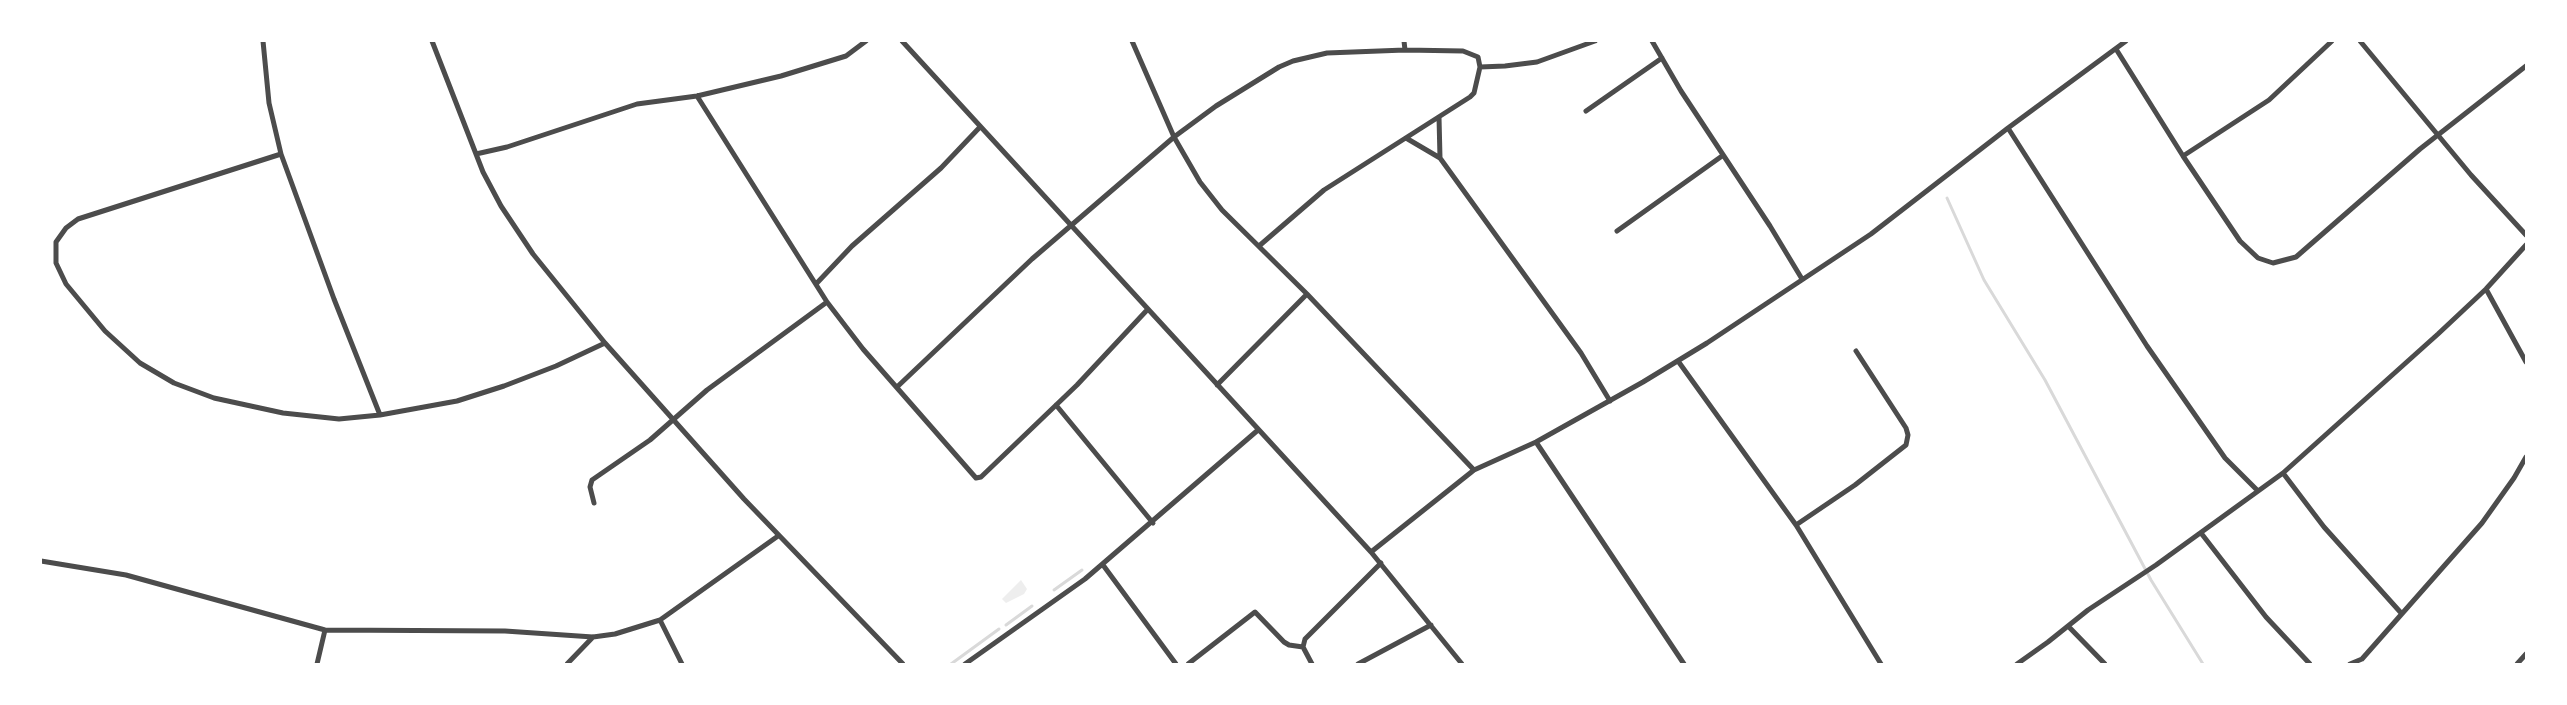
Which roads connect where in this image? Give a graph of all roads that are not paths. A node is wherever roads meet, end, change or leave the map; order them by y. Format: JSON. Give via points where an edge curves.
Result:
{"nodes":[{"id":1,"x":263,"y":41,"type":"edge"},
{"id":2,"x":432,"y":41,"type":"edge"},
{"id":3,"x":866,"y":41,"type":"edge"},
{"id":4,"x":902,"y":41,"type":"edge"},
{"id":5,"x":1132,"y":41,"type":"edge"},
{"id":6,"x":1404,"y":41,"type":"edge"},
{"id":7,"x":1595,"y":41,"type":"edge"},
{"id":8,"x":1652,"y":41,"type":"edge"},
{"id":9,"x":2126,"y":41,"type":"edge"},
{"id":10,"x":2332,"y":41,"type":"edge"},
{"id":11,"x":2360,"y":41,"type":"edge"},
{"id":12,"x":2116,"y":49,"type":"junction"},
{"id":13,"x":1405,"y":50,"type":"junction"},
{"id":14,"x":1662,"y":58,"type":"junction"},
{"id":15,"x":2526,"y":66,"type":"edge"},
{"id":16,"x":1480,"y":67,"type":"junction"},
{"id":17,"x":696,"y":96,"type":"junction"},
{"id":18,"x":1586,"y":111,"type":"dead end"},
{"id":19,"x":1439,"y":117,"type":"junction"},
{"id":20,"x":980,"y":127,"type":"junction"},
{"id":21,"x":2008,"y":128,"type":"junction"},
{"id":22,"x":2438,"y":135,"type":"junction"},
{"id":23,"x":1174,"y":137,"type":"junction"},
{"id":24,"x":1406,"y":138,"type":"junction"},
{"id":25,"x":281,"y":154,"type":"junction"},
{"id":26,"x":476,"y":154,"type":"junction"},
{"id":27,"x":1722,"y":156,"type":"junction"},
{"id":28,"x":2183,"y":156,"type":"junction"},
{"id":29,"x":1440,"y":158,"type":"junction"},
{"id":30,"x":1071,"y":225,"type":"junction"},
{"id":31,"x":1617,"y":231,"type":"dead end"},
{"id":32,"x":2526,"y":234,"type":"edge"},
{"id":33,"x":2526,"y":245,"type":"edge"},
{"id":34,"x":1259,"y":246,"type":"junction"},
{"id":35,"x":1802,"y":279,"type":"junction"},
{"id":36,"x":816,"y":284,"type":"junction"},
{"id":37,"x":2486,"y":289,"type":"junction"},
{"id":38,"x":1306,"y":294,"type":"junction"},
{"id":39,"x":827,"y":302,"type":"junction"},
{"id":40,"x":1148,"y":309,"type":"junction"},
{"id":41,"x":606,"y":343,"type":"junction"},
{"id":42,"x":1856,"y":351,"type":"dead end"},
{"id":43,"x":1678,"y":362,"type":"junction"},
{"id":44,"x":2526,"y":362,"type":"edge"},
{"id":45,"x":1217,"y":385,"type":"junction"},
{"id":46,"x":897,"y":387,"type":"junction"},
{"id":47,"x":1610,"y":401,"type":"junction"},
{"id":48,"x":1056,"y":405,"type":"junction"},
{"id":49,"x":380,"y":415,"type":"junction"},
{"id":50,"x":673,"y":419,"type":"junction"},
{"id":51,"x":1258,"y":430,"type":"junction"},
{"id":52,"x":1536,"y":442,"type":"junction"},
{"id":53,"x":2526,"y":457,"type":"edge"},
{"id":54,"x":1474,"y":470,"type":"junction"},
{"id":55,"x":2283,"y":473,"type":"junction"},
{"id":56,"x":2258,"y":491,"type":"junction"},
{"id":57,"x":594,"y":504,"type":"dead end"},
{"id":58,"x":1153,"y":523,"type":"junction"},
{"id":59,"x":1796,"y":525,"type":"junction"},
{"id":60,"x":2201,"y":533,"type":"junction"},
{"id":61,"x":778,"y":536,"type":"junction"},
{"id":62,"x":1371,"y":552,"type":"junction"},
{"id":63,"x":41,"y":562,"type":"edge"},
{"id":64,"x":1381,"y":563,"type":"junction"},
{"id":65,"x":1103,"y":565,"type":"junction"},
{"id":66,"x":2402,"y":614,"type":"junction"},
{"id":67,"x":660,"y":620,"type":"junction"},
{"id":68,"x":1431,"y":625,"type":"junction"},
{"id":69,"x":2068,"y":626,"type":"junction"},
{"id":70,"x":325,"y":630,"type":"junction"},
{"id":71,"x":592,"y":637,"type":"junction"},
{"id":72,"x":1303,"y":647,"type":"junction"},
{"id":73,"x":2526,"y":654,"type":"edge"},
{"id":74,"x":2361,"y":661,"type":"edge"},
{"id":75,"x":317,"y":664,"type":"edge"},
{"id":76,"x":567,"y":664,"type":"edge"},
{"id":77,"x":682,"y":664,"type":"edge"},
{"id":78,"x":903,"y":664,"type":"edge"},
{"id":79,"x":965,"y":664,"type":"edge"},
{"id":80,"x":1176,"y":664,"type":"edge"},
{"id":81,"x":1188,"y":664,"type":"edge"},
{"id":82,"x":1312,"y":664,"type":"edge"},
{"id":83,"x":1358,"y":664,"type":"edge"},
{"id":84,"x":1462,"y":664,"type":"edge"},
{"id":85,"x":1684,"y":664,"type":"edge"},
{"id":86,"x":1881,"y":664,"type":"edge"},
{"id":87,"x":2017,"y":664,"type":"edge"},
{"id":88,"x":2105,"y":664,"type":"edge"},
{"id":89,"x":2310,"y":664,"type":"edge"},
{"id":90,"x":2350,"y":664,"type":"edge"},
{"id":91,"x":2517,"y":664,"type":"edge"}],
"edges":[{"from":1,"to":25,"type":"street","via":[[269,103]]},
{"from":2,"to":26,"type":"street"},
{"from":3,"to":17,"type":"street","via":[[846,56],[828,62],[738,88]]},
{"from":4,"to":20,"type":"street"},
{"from":5,"to":23,"type":"street"},
{"from":6,"to":13,"type":"street"},
{"from":7,"to":16,"type":"street","via":[[1538,62]]},
{"from":8,"to":14,"type":"street"},
{"from":9,"to":12,"type":"street"},
{"from":10,"to":28,"type":"street","via":[[2269,100]]},
{"from":11,"to":22,"type":"street"},
{"from":12,"to":21,"type":"street"},
{"from":12,"to":28,"type":"street"},
{"from":13,"to":16,"type":"street","via":[[1468,52],[1478,57]]},
{"from":13,"to":23,"type":"street","via":[[1327,53],[1293,61],[1252,82]]},
{"from":14,"to":18,"type":"street"},
{"from":14,"to":27,"type":"street"},
{"from":15,"to":22,"type":"street"},
{"from":16,"to":19,"type":"street","via":[[1473,94]]},
{"from":17,"to":26,"type":"street","via":[[637,104],[507,147]]},
{"from":17,"to":36,"type":"street"},
{"from":19,"to":24,"type":"street"},
{"from":19,"to":29,"type":"street"},
{"from":20,"to":30,"type":"street"},
{"from":20,"to":36,"type":"street","via":[[941,168],[852,246]]},
{"from":21,"to":35,"type":"street","via":[[1878,229]]},
{"from":21,"to":56,"type":"street","via":[[2147,346],[2225,458]]},
{"from":22,"to":28,"type":"street","via":[[2296,258],[2273,262],[2258,258],[2240,240]]},
{"from":22,"to":32,"type":"street","via":[[2503,212]]},
{"from":23,"to":30,"type":"street"},
{"from":23,"to":34,"type":"street","via":[[1200,182],[1222,210]]},
{"from":24,"to":29,"type":"street"},
{"from":24,"to":34,"type":"street","via":[[1324,190]]},
{"from":25,"to":49,"type":"street"},
{"from":25,"to":49,"type":"street","via":[[78,219],[56,242],[56,262],[66,284],[105,331],[140,363],[174,383],[214,398],[283,413],[339,419]]},
{"from":26,"to":41,"type":"street","via":[[516,230]]},
{"from":27,"to":31,"type":"street"},
{"from":27,"to":35,"type":"street"},
{"from":29,"to":47,"type":"street","via":[[1581,353]]},
{"from":30,"to":40,"type":"street"},
{"from":30,"to":46,"type":"street"},
{"from":33,"to":37,"type":"street"},
{"from":34,"to":38,"type":"street"},
{"from":35,"to":43,"type":"street"},
{"from":36,"to":39,"type":"street"},
{"from":37,"to":44,"type":"street"},
{"from":37,"to":55,"type":"street"},
{"from":38,"to":45,"type":"street"},
{"from":38,"to":54,"type":"street"},
{"from":39,"to":46,"type":"street"},
{"from":39,"to":50,"type":"street","via":[[707,390]]},
{"from":40,"to":45,"type":"street"},
{"from":40,"to":48,"type":"street"},
{"from":41,"to":49,"type":"street","via":[[504,386],[456,401]]},
{"from":41,"to":50,"type":"street"},
{"from":42,"to":59,"type":"street","via":[[1906,428],[1906,445]]},
{"from":43,"to":47,"type":"street"},
{"from":43,"to":59,"type":"street"},
{"from":45,"to":51,"type":"street"},
{"from":46,"to":48,"type":"street","via":[[976,478],[981,477]]},
{"from":47,"to":52,"type":"street"},
{"from":48,"to":58,"type":"street"},
{"from":50,"to":57,"type":"street","via":[[650,440],[592,480],[590,487]]},
{"from":50,"to":61,"type":"street"},
{"from":51,"to":58,"type":"street"},
{"from":51,"to":62,"type":"street"},
{"from":52,"to":54,"type":"street"},
{"from":52,"to":85,"type":"street"},
{"from":53,"to":66,"type":"street","via":[[2482,523]]},
{"from":54,"to":62,"type":"street"},
{"from":55,"to":56,"type":"street"},
{"from":55,"to":66,"type":"street","via":[[2324,527]]},
{"from":56,"to":60,"type":"street"},
{"from":58,"to":65,"type":"street"},
{"from":59,"to":86,"type":"street"},
{"from":60,"to":69,"type":"street"},
{"from":60,"to":89,"type":"street","via":[[2266,617]]},
{"from":61,"to":67,"type":"street"},
{"from":61,"to":78,"type":"street"},
{"from":62,"to":64,"type":"street"},
{"from":63,"to":70,"type":"street","via":[[126,575]]},
{"from":64,"to":68,"type":"street"},
{"from":64,"to":72,"type":"street","via":[[1309,634]]},
{"from":65,"to":79,"type":"street"},
{"from":65,"to":80,"type":"street"},
{"from":66,"to":74,"type":"street"},
{"from":67,"to":71,"type":"street","via":[[615,634]]},
{"from":67,"to":77,"type":"street"},
{"from":68,"to":83,"type":"street"},
{"from":68,"to":84,"type":"street"},
{"from":69,"to":87,"type":"street"},
{"from":69,"to":88,"type":"street"},
{"from":70,"to":71,"type":"street","via":[[469,630]]},
{"from":70,"to":75,"type":"street"},
{"from":71,"to":76,"type":"street"},
{"from":72,"to":81,"type":"street","via":[[1284,642],[1255,612]]},
{"from":72,"to":82,"type":"street"},
{"from":73,"to":91,"type":"street"},
{"from":74,"to":90,"type":"street"}]}
